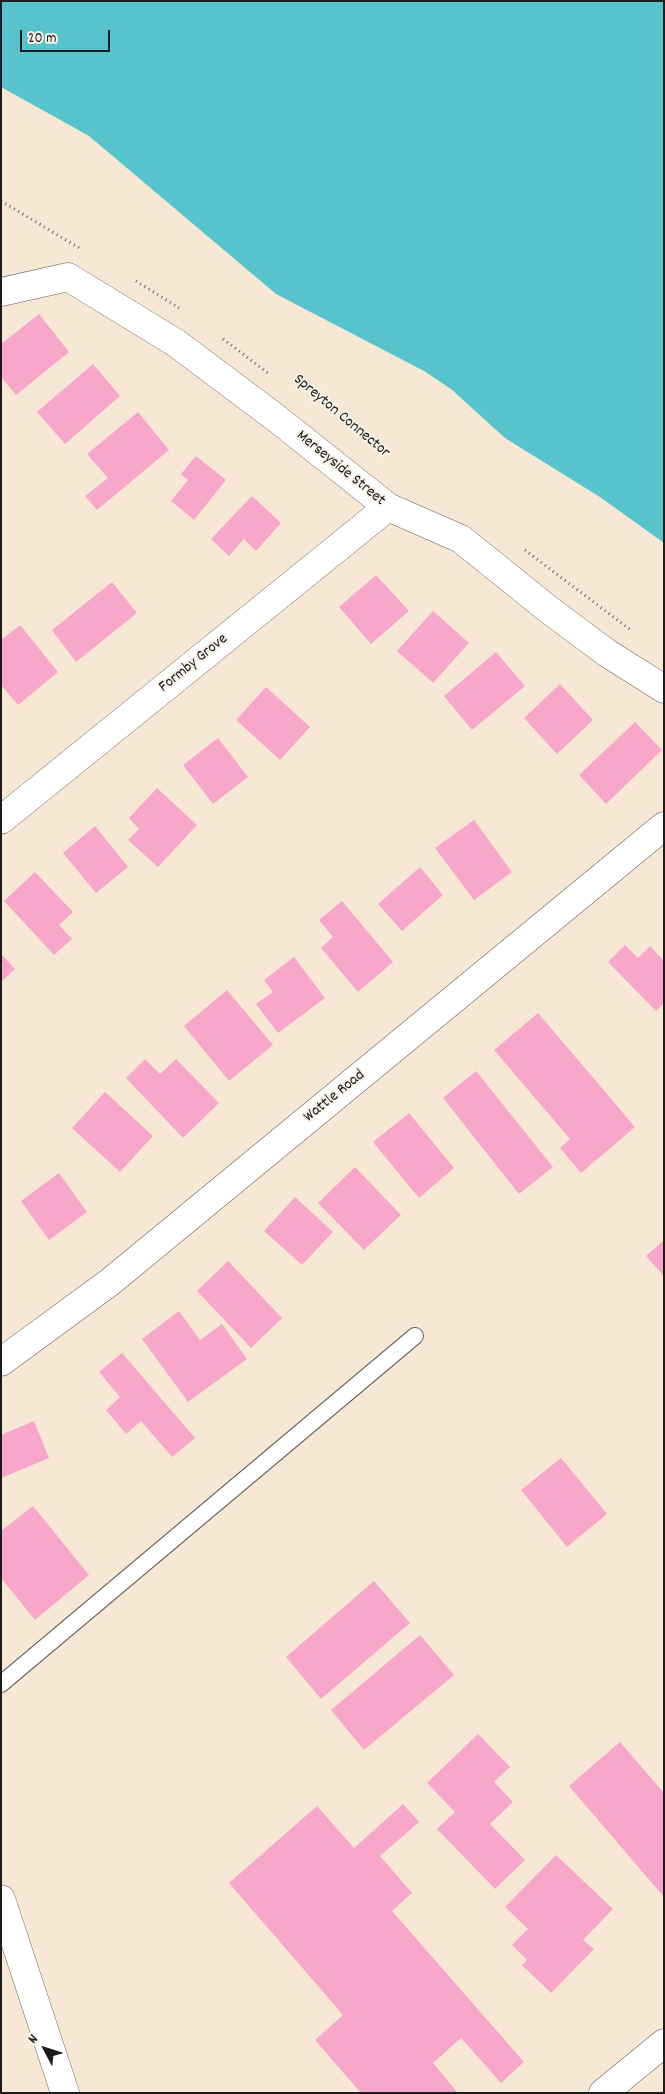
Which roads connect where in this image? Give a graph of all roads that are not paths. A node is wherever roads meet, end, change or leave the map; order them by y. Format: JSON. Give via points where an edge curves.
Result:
{"nodes":[{"id":1,"x":1,"y":292,"type":"edge"},
{"id":2,"x":388,"y":507,"type":"junction"},
{"id":3,"x":664,"y":689,"type":"edge"},
{"id":4,"x":1,"y":820,"type":"edge"},
{"id":5,"x":664,"y":826,"type":"edge"},
{"id":6,"x":415,"y":1336,"type":"dead end"},
{"id":7,"x":1,"y":1362,"type":"edge"},
{"id":8,"x":1,"y":1684,"type":"edge"},
{"id":9,"x":1,"y":1900,"type":"edge"},
{"id":10,"x":664,"y":2043,"type":"edge"},
{"id":11,"x":65,"y":2093,"type":"edge"},
{"id":12,"x":603,"y":2093,"type":"edge"}],
"edges":[{"from":1,"to":2,"type":"street","name":"Merseyside Street","via":[[68,277],[176,343]]},
{"from":2,"to":3,"type":"street","name":"Merseyside Street","via":[[461,539],[607,653]]},
{"from":2,"to":4,"type":"street","name":"Formby Grove"},
{"from":5,"to":7,"type":"street","name":"Wattle Road","via":[[110,1282]]},
{"from":6,"to":8,"type":"lane"},
{"from":9,"to":11,"type":"street"},
{"from":10,"to":12,"type":"street"}]}
